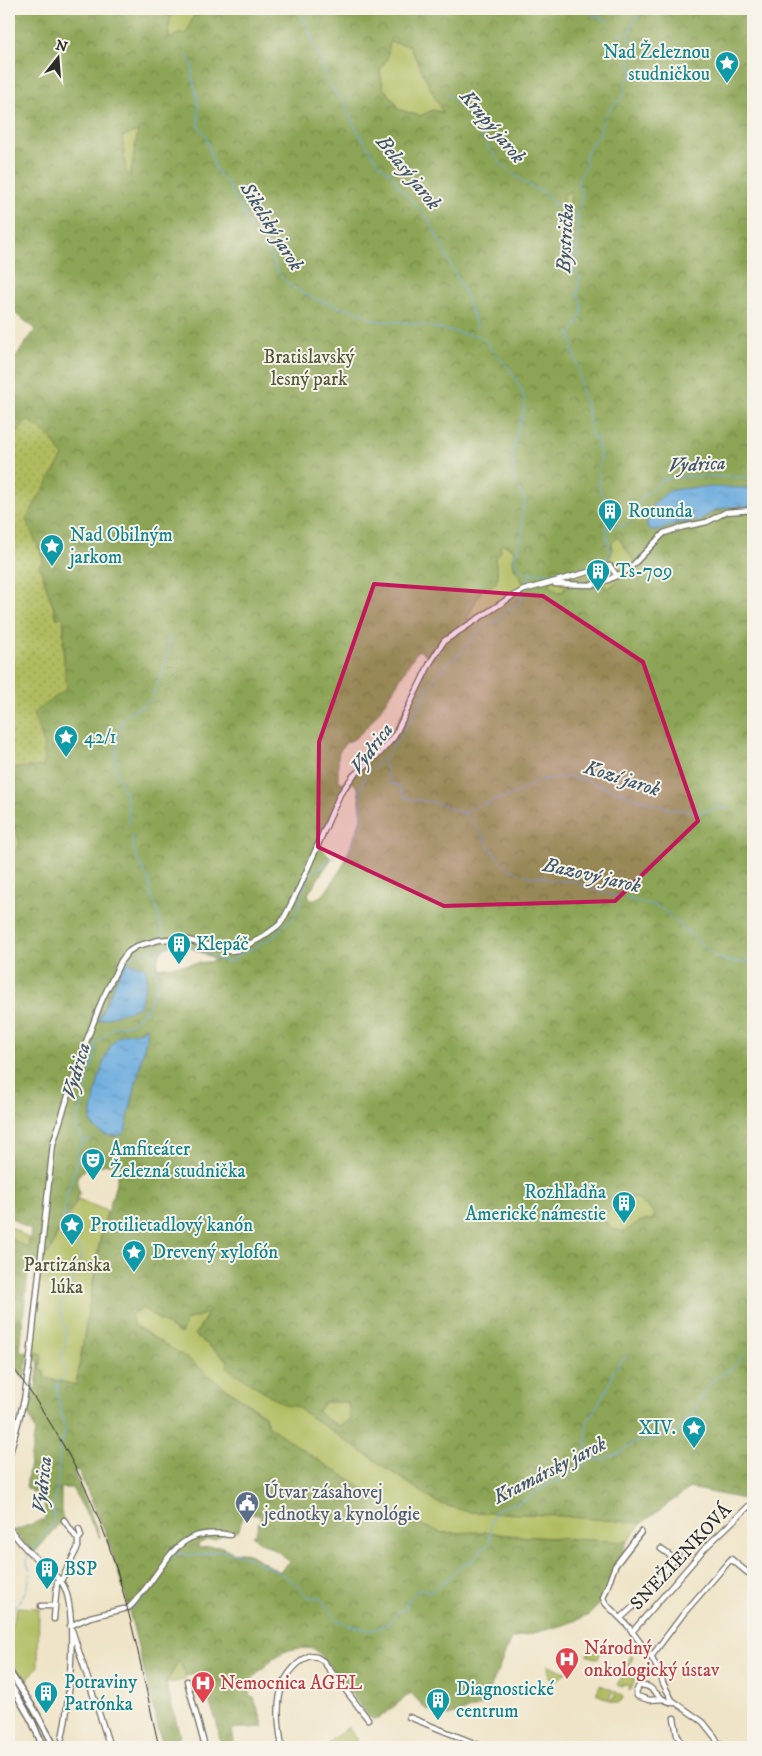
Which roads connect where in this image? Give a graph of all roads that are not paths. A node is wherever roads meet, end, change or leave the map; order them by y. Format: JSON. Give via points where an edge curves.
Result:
{"nodes":[{"id":1,"x":753,"y":510,"type":"edge"},
{"id":2,"x":617,"y":576,"type":"junction"},
{"id":3,"x":549,"y":584,"type":"junction"},
{"id":4,"x":9,"y":1457,"type":"edge"},
{"id":5,"x":753,"y":1502,"type":"edge"},
{"id":6,"x":64,"y":1520,"type":"dead end"},
{"id":7,"x":9,"y":1528,"type":"edge"},
{"id":8,"x":79,"y":1529,"type":"dead end"},
{"id":9,"x":641,"y":1532,"type":"dead end"},
{"id":10,"x":230,"y":1535,"type":"dead end"},
{"id":11,"x":78,"y":1540,"type":"junction"},
{"id":12,"x":662,"y":1549,"type":"dead end"},
{"id":13,"x":748,"y":1573,"type":"dead end"},
{"id":14,"x":61,"y":1581,"type":"junction"},
{"id":15,"x":41,"y":1606,"type":"dead end"},
{"id":16,"x":55,"y":1606,"type":"junction"},
{"id":17,"x":621,"y":1618,"type":"junction"},
{"id":18,"x":54,"y":1619,"type":"dead end"},
{"id":19,"x":70,"y":1626,"type":"junction"},
{"id":20,"x":632,"y":1632,"type":"junction"},
{"id":21,"x":651,"y":1657,"type":"junction"},
{"id":22,"x":9,"y":1671,"type":"edge"},
{"id":23,"x":187,"y":1681,"type":"dead end"},
{"id":24,"x":9,"y":1682,"type":"edge"},
{"id":25,"x":663,"y":1699,"type":"junction"},
{"id":26,"x":678,"y":1705,"type":"junction"},
{"id":27,"x":410,"y":1717,"type":"dead end"},
{"id":28,"x":674,"y":1718,"type":"dead end"},
{"id":29,"x":368,"y":1719,"type":"dead end"},
{"id":30,"x":62,"y":1738,"type":"dead end"},
{"id":31,"x":719,"y":1745,"type":"edge"},
{"id":32,"x":43,"y":1747,"type":"edge"},
{"id":33,"x":55,"y":1747,"type":"edge"},
{"id":34,"x":110,"y":1747,"type":"edge"},
{"id":35,"x":205,"y":1747,"type":"edge"},
{"id":36,"x":282,"y":1747,"type":"edge"},
{"id":37,"x":484,"y":1747,"type":"edge"},
{"id":38,"x":683,"y":1747,"type":"edge"},
{"id":39,"x":728,"y":1747,"type":"edge"}],
"edges":[{"from":1,"to":2,"type":"street","via":[[726,512],[707,522],[664,534]]},
{"from":2,"to":3,"type":"street","via":[[592,585]]},
{"from":2,"to":3,"type":"street","via":[[610,566]]},
{"from":3,"to":4,"type":"street","via":[[511,597],[441,645],[394,737],[380,754],[353,776],[340,794],[300,886],[279,925],[238,950],[174,938],[137,946],[121,961],[83,1050],[53,1144],[32,1348],[26,1390]]},
{"from":5,"to":20,"type":"street","name":"SNEŽIENKOVÁ","via":[[701,1553]]},
{"from":6,"to":11,"type":"street"},
{"from":7,"to":14,"type":"street","via":[[29,1552]]},
{"from":8,"to":11,"type":"street","via":[[81,1536]]},
{"from":9,"to":17,"type":"street","via":[[614,1566],[603,1595],[606,1604]]},
{"from":10,"to":19,"type":"street","via":[[208,1533],[181,1544],[169,1554],[132,1605]]},
{"from":11,"to":14,"type":"street","via":[[78,1547]]},
{"from":12,"to":17,"type":"street","via":[[677,1557],[645,1596]]},
{"from":13,"to":21,"type":"street","via":[[731,1559]]},
{"from":14,"to":16,"type":"street","via":[[57,1583]]},
{"from":14,"to":19,"type":"street","via":[[68,1599]]},
{"from":15,"to":16,"type":"street"},
{"from":16,"to":18,"type":"street"},
{"from":17,"to":20,"type":"street"},
{"from":19,"to":30,"type":"street","via":[[70,1686]]},
{"from":19,"to":34,"type":"street"},
{"from":20,"to":21,"type":"street"},
{"from":21,"to":26,"type":"street","via":[[672,1700]]},
{"from":22,"to":33,"type":"main road"},
{"from":23,"to":35,"type":"street"},
{"from":24,"to":32,"type":"main road"},
{"from":25,"to":25,"type":"street","via":[[643,1684],[636,1692],[648,1700]]},
{"from":25,"to":26,"type":"street"},
{"from":26,"to":31,"type":"street","via":[[699,1718]]},
{"from":27,"to":37,"type":"street"},
{"from":28,"to":38,"type":"street"},
{"from":29,"to":36,"type":"street","via":[[323,1661],[309,1656],[283,1682],[278,1720]]},
{"from":31,"to":39,"type":"street"}]}
